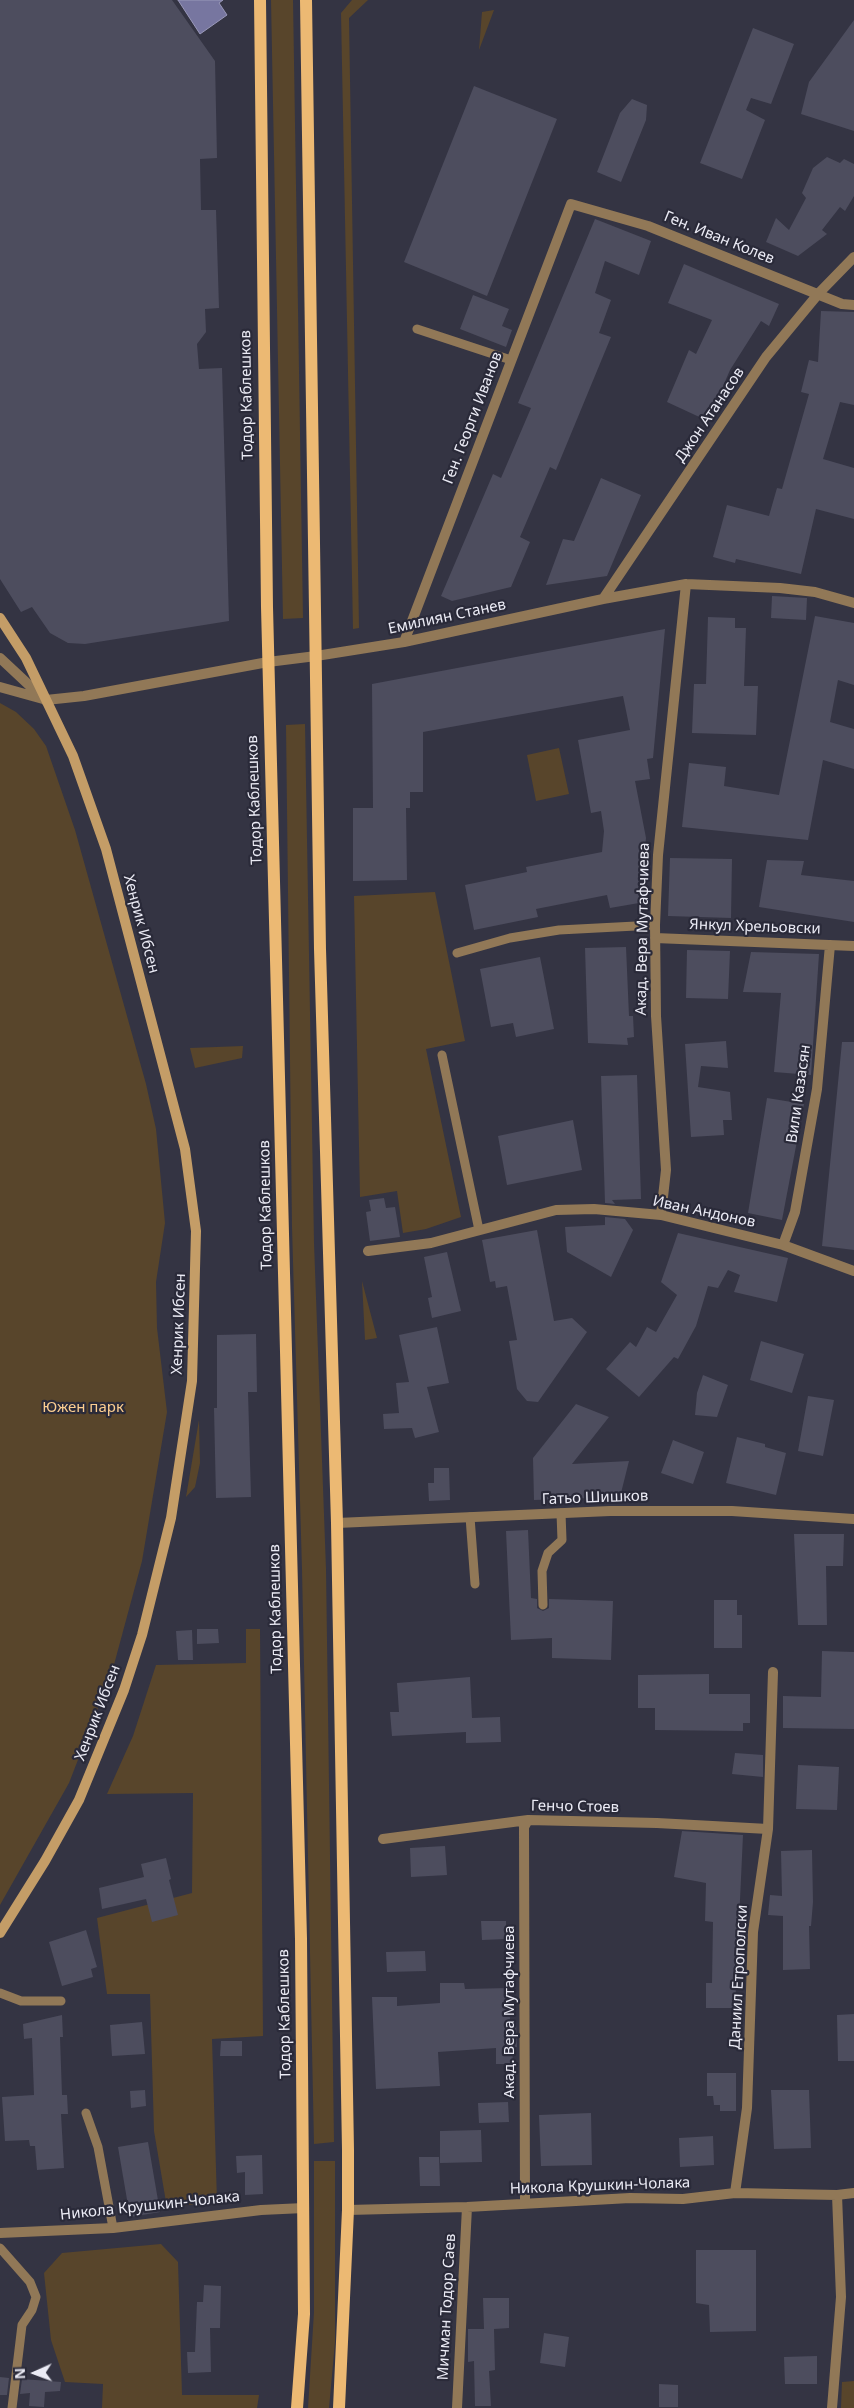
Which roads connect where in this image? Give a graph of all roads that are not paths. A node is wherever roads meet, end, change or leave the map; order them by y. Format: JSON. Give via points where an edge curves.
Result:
{"nodes":[{"id":1,"x":260,"y":0,"type":"edge"},
{"id":2,"x":306,"y":0,"type":"edge"},
{"id":3,"x":571,"y":204,"type":"joint"},
{"id":4,"x":854,"y":257,"type":"edge"},
{"id":5,"x":819,"y":293,"type":"junction"},
{"id":6,"x":854,"y":305,"type":"edge"},
{"id":7,"x":417,"y":329,"type":"dead end"},
{"id":8,"x":511,"y":360,"type":"junction"},
{"id":9,"x":686,"y":584,"type":"junction"},
{"id":10,"x":603,"y":599,"type":"junction"},
{"id":11,"x":854,"y":602,"type":"edge"},
{"id":12,"x":0,"y":618,"type":"edge"},
{"id":13,"x":404,"y":642,"type":"junction"},
{"id":14,"x":316,"y":656,"type":"junction"},
{"id":15,"x":0,"y":658,"type":"edge"},
{"id":16,"x":268,"y":662,"type":"junction"},
{"id":17,"x":0,"y":688,"type":"edge"},
{"id":18,"x":46,"y":700,"type":"junction"},
{"id":19,"x":655,"y":925,"type":"junction"},
{"id":20,"x":655,"y":938,"type":"junction"},
{"id":21,"x":830,"y":945,"type":"junction"},
{"id":22,"x":854,"y":946,"type":"edge"},
{"id":23,"x":457,"y":953,"type":"dead end"},
{"id":24,"x":442,"y":1055,"type":"dead end"},
{"id":25,"x":661,"y":1215,"type":"junction"},
{"id":26,"x":479,"y":1230,"type":"junction"},
{"id":27,"x":783,"y":1245,"type":"junction"},
{"id":28,"x":368,"y":1251,"type":"dead end"},
{"id":29,"x":854,"y":1271,"type":"edge"},
{"id":30,"x":561,"y":1513,"type":"junction"},
{"id":31,"x":470,"y":1517,"type":"junction"},
{"id":32,"x":854,"y":1519,"type":"edge"},
{"id":33,"x":337,"y":1523,"type":"junction"},
{"id":34,"x":475,"y":1584,"type":"dead end"},
{"id":35,"x":543,"y":1604,"type":"dead end"},
{"id":36,"x":773,"y":1672,"type":"dead end"},
{"id":37,"x":528,"y":1820,"type":"junction"},
{"id":38,"x":768,"y":1829,"type":"junction"},
{"id":39,"x":383,"y":1840,"type":"dead end"},
{"id":40,"x":0,"y":1933,"type":"edge"},
{"id":41,"x":0,"y":1994,"type":"edge"},
{"id":42,"x":61,"y":2001,"type":"dead end"},
{"id":43,"x":86,"y":2113,"type":"dead end"},
{"id":44,"x":735,"y":2193,"type":"junction"},
{"id":45,"x":854,"y":2193,"type":"edge"},
{"id":46,"x":837,"y":2195,"type":"junction"},
{"id":47,"x":525,"y":2204,"type":"junction"},
{"id":48,"x":467,"y":2207,"type":"junction"},
{"id":49,"x":304,"y":2208,"type":"junction"},
{"id":50,"x":348,"y":2210,"type":"junction"},
{"id":51,"x":113,"y":2228,"type":"junction"},
{"id":52,"x":0,"y":2234,"type":"edge"},
{"id":53,"x":0,"y":2248,"type":"edge"},
{"id":54,"x":12,"y":2408,"type":"edge"},
{"id":55,"x":297,"y":2408,"type":"edge"},
{"id":56,"x":339,"y":2408,"type":"edge"},
{"id":57,"x":457,"y":2408,"type":"edge"},
{"id":58,"x":832,"y":2408,"type":"edge"}],
"edges":[{"from":1,"to":16,"type":"main road","name":"Тодор Каблешков"},
{"from":2,"to":14,"type":"main road"},
{"from":3,"to":5,"type":"street","name":"Ген. Иван Колев","via":[[648,226]]},
{"from":3,"to":8,"type":"street","name":"Ген. Георги Иванов"},
{"from":4,"to":5,"type":"street","name":"Джон Атанасов"},
{"from":5,"to":6,"type":"street","name":"Ген. Иван Колев","via":[[842,304]]},
{"from":5,"to":10,"type":"street","name":"Джон Атанасов","via":[[766,358]]},
{"from":7,"to":8,"type":"lane"},
{"from":8,"to":13,"type":"street","name":"Ген. Георги Иванов"},
{"from":9,"to":10,"type":"street","name":"Емилиян Станев"},
{"from":9,"to":11,"type":"street","name":"Емилиян Станев","via":[[780,588],[815,592]]},
{"from":9,"to":19,"type":"street","name":"Акад. Вера Мутафчиева","via":[[658,855]]},
{"from":10,"to":13,"type":"street","name":"Емилиян Станев"},
{"from":12,"to":18,"type":"main road","name":"Хенрик Ибсен","via":[[26,658]]},
{"from":13,"to":14,"type":"street","name":"Емилиян Станев"},
{"from":14,"to":16,"type":"street","name":"Емилиян Станев"},
{"from":14,"to":33,"type":"main road","via":[[320,950]]},
{"from":15,"to":18,"type":"street","name":"Хенрик Ибсен"},
{"from":16,"to":18,"type":"street","name":"Емилиян Станев"},
{"from":16,"to":49,"type":"main road","name":"Тодор Каблешков"},
{"from":17,"to":18,"type":"street"},
{"from":18,"to":40,"type":"main road","name":"Хенрик Ибсен","via":[[73,756],[106,849],[185,1149],[196,1231],[193,1360],[171,1518],[142,1635],[124,1690],[79,1800]]},
{"from":19,"to":20,"type":"street","name":"Акад. Вера Мутафчиева"},
{"from":19,"to":23,"type":"lane","via":[[559,930],[510,938]]},
{"from":20,"to":21,"type":"street","name":"Янкул Хрельовски"},
{"from":20,"to":25,"type":"street","name":"Акад. Вера Мутафчиева","via":[[656,1016],[666,1170]]},
{"from":21,"to":22,"type":"street","name":"Янкул Хрельовски"},
{"from":21,"to":27,"type":"street","name":"Вили Казасян","via":[[817,1089],[795,1212]]},
{"from":24,"to":26,"type":"lane"},
{"from":25,"to":26,"type":"street","name":"Иван Андонов","via":[[594,1209],[556,1210]]},
{"from":25,"to":27,"type":"street","name":"Иван Андонов"},
{"from":26,"to":28,"type":"street","name":"Иван Андонов","via":[[431,1243]]},
{"from":27,"to":29,"type":"street","name":"Иван Андонов"},
{"from":30,"to":31,"type":"street","name":"Гатьо Шишков"},
{"from":30,"to":32,"type":"street","name":"Гатьо Шишков","via":[[732,1511]]},
{"from":30,"to":35,"type":"lane","via":[[562,1540],[548,1553],[542,1571]]},
{"from":31,"to":33,"type":"street","name":"Гатьо Шишков"},
{"from":31,"to":34,"type":"lane"},
{"from":33,"to":50,"type":"main road"},
{"from":36,"to":38,"type":"street","name":"Даниил Етрополски"},
{"from":37,"to":38,"type":"street","name":"Генчо Стоев"},
{"from":37,"to":39,"type":"street","name":"Генчо Стоев"},
{"from":37,"to":47,"type":"street","name":"Акад. Вера Мутафчиева","via":[[524,1827]]},
{"from":38,"to":44,"type":"street","name":"Даниил Етрополски","via":[[753,1932],[747,2108]]},
{"from":41,"to":42,"type":"lane","via":[[21,2001]]},
{"from":43,"to":51,"type":"lane","via":[[98,2148]]},
{"from":44,"to":46,"type":"street","name":"Никола Крушкин-Чолака"},
{"from":44,"to":47,"type":"street","name":"Никола Крушкин-Чолака","via":[[683,2199],[630,2198]]},
{"from":45,"to":46,"type":"street","name":"Никола Крушкин-Чолака"},
{"from":46,"to":58,"type":"street","via":[[841,2297]]},
{"from":47,"to":48,"type":"street","name":"Никола Крушкин-Чолака"},
{"from":48,"to":50,"type":"street","name":"Никола Крушкин-Чолака"},
{"from":48,"to":57,"type":"street","name":"Мичман Тодор Саев"},
{"from":49,"to":51,"type":"street","name":"Никола Крушкин-Чолака"},
{"from":49,"to":55,"type":"main road","name":"Тодор Каблешков","via":[[304,2314]]},
{"from":50,"to":56,"type":"main road"},
{"from":51,"to":52,"type":"street","name":"Никола Крушкин-Чолака"},
{"from":53,"to":54,"type":"lane","via":[[30,2282],[36,2297],[22,2325]]}]}
